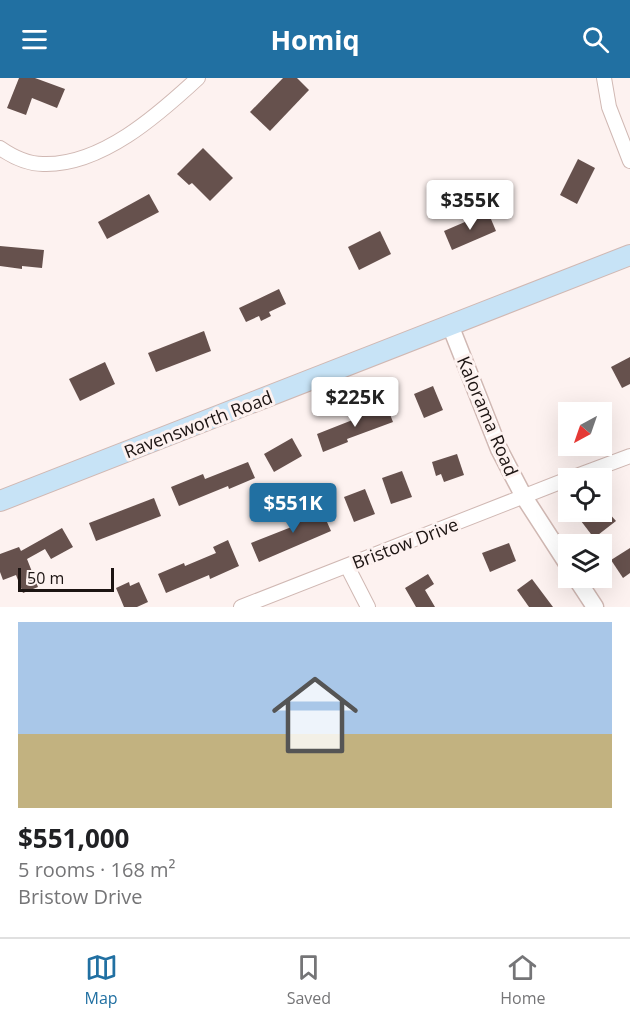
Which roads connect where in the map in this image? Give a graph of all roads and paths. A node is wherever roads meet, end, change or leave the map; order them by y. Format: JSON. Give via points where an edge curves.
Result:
{"nodes":[{"id":1,"x":198,"y":78,"type":"edge"},
{"id":2,"x":604,"y":78,"type":"edge"},
{"id":3,"x":0,"y":148,"type":"edge"},
{"id":4,"x":630,"y":161,"type":"edge"},
{"id":5,"x":630,"y":255,"type":"edge"},
{"id":6,"x":450,"y":325,"type":"junction"},
{"id":7,"x":630,"y":456,"type":"edge"},
{"id":8,"x":599,"y":468,"type":"edge"},
{"id":9,"x":558,"y":484,"type":"edge"},
{"id":10,"x":524,"y":497,"type":"junction"},
{"id":11,"x":0,"y":501,"type":"edge"},
{"id":12,"x":558,"y":550,"type":"edge"},
{"id":13,"x":347,"y":566,"type":"junction"},
{"id":14,"x":583,"y":588,"type":"edge"},
{"id":15,"x":241,"y":607,"type":"edge"},
{"id":16,"x":369,"y":607,"type":"edge"},
{"id":17,"x":595,"y":607,"type":"edge"}],
"edges":[{"from":1,"to":3,"type":"street","via":[[120,140],[75,160],[42,165]]},
{"from":2,"to":4,"type":"street","via":[[609,107]]},
{"from":5,"to":6,"type":"main road","name":"Ravensworth Road"},
{"from":6,"to":10,"type":"street","name":"Kalorama Road","via":[[491,434]]},
{"from":6,"to":11,"type":"main road","name":"Ravensworth Road"},
{"from":7,"to":8,"type":"street","name":"Bristow Drive"},
{"from":9,"to":10,"type":"street","name":"Bristow Drive"},
{"from":10,"to":12,"type":"street","name":"Kalorama Road"},
{"from":10,"to":13,"type":"street","name":"Bristow Drive"},
{"from":13,"to":15,"type":"street","name":"Bristow Drive"},
{"from":13,"to":16,"type":"street"},
{"from":14,"to":17,"type":"street"}]}
